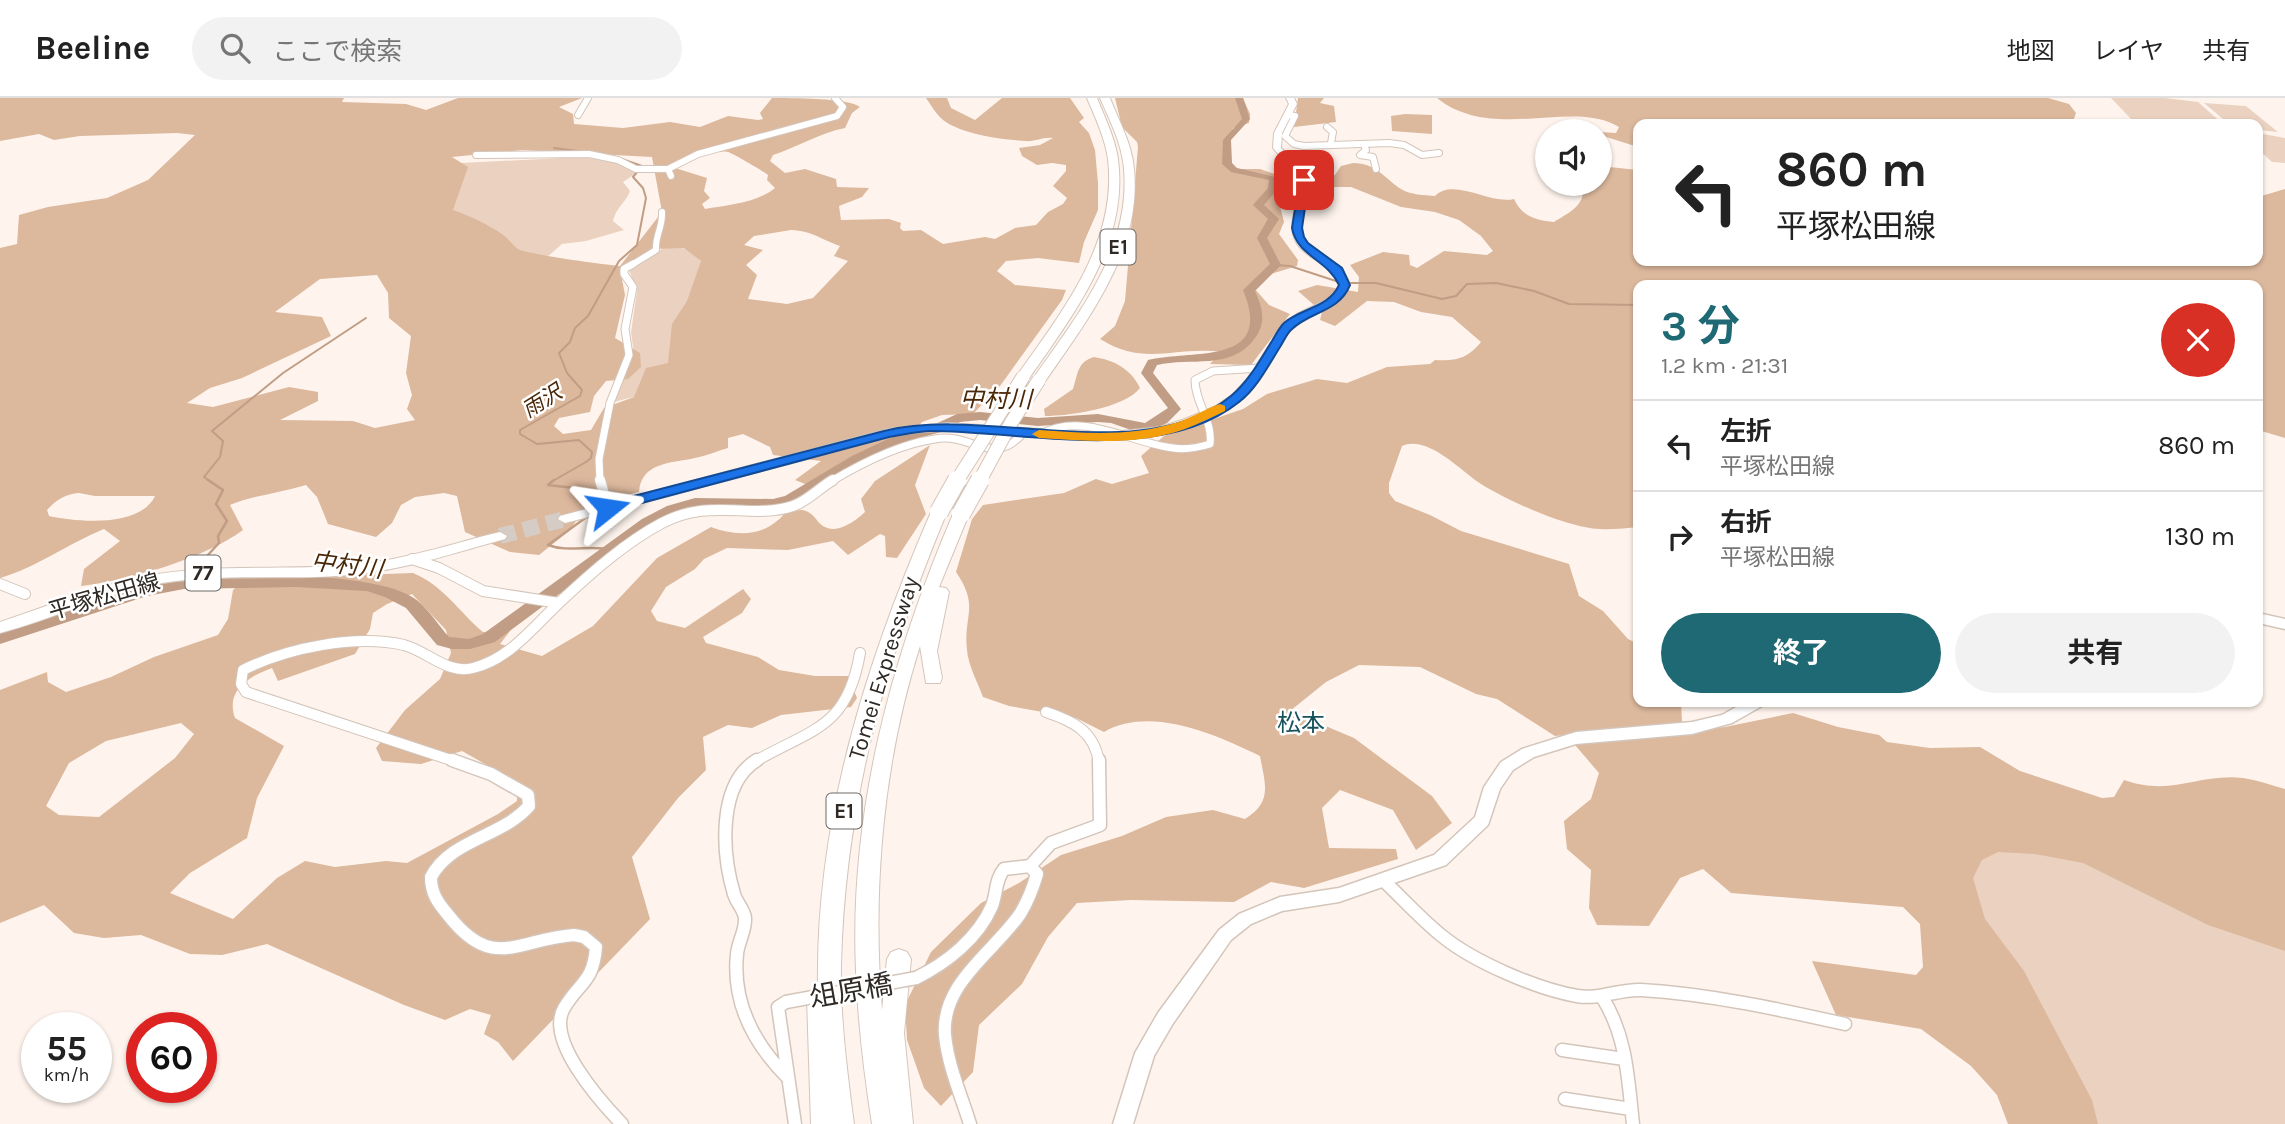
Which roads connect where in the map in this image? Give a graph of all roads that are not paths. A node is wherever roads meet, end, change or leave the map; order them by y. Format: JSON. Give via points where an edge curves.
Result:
{"nodes":[{"id":1,"x":588,"y":98,"type":"edge"},
{"id":2,"x":835,"y":98,"type":"edge"},
{"id":3,"x":1092,"y":98,"type":"edge"},
{"id":4,"x":1105,"y":98,"type":"edge"},
{"id":5,"x":1290,"y":98,"type":"edge"},
{"id":6,"x":1288,"y":115,"type":"junction"},
{"id":7,"x":578,"y":116,"type":"dead end"},
{"id":8,"x":1327,"y":127,"type":"dead end"},
{"id":9,"x":1331,"y":144,"type":"junction"},
{"id":10,"x":1364,"y":145,"type":"junction"},
{"id":11,"x":1439,"y":153,"type":"dead end"},
{"id":12,"x":476,"y":155,"type":"dead end"},
{"id":13,"x":1376,"y":169,"type":"dead end"},
{"id":14,"x":662,"y":212,"type":"dead end"},
{"id":15,"x":1260,"y":368,"type":"junction"},
{"id":16,"x":1205,"y":417,"type":"junction"},
{"id":17,"x":1024,"y":432,"type":"junction"},
{"id":18,"x":1132,"y":436,"type":"junction"},
{"id":19,"x":608,"y":508,"type":"junction"},
{"id":20,"x":961,"y":514,"type":"junction"},
{"id":21,"x":565,"y":519,"type":"tunnel mouth"},
{"id":22,"x":500,"y":536,"type":"tunnel mouth"},
{"id":23,"x":412,"y":559,"type":"junction"},
{"id":24,"x":0,"y":584,"type":"edge"},
{"id":25,"x":25,"y":594,"type":"dead end"},
{"id":26,"x":555,"y":603,"type":"junction"},
{"id":27,"x":2263,"y":619,"type":"edge"},
{"id":28,"x":2285,"y":624,"type":"edge"},
{"id":29,"x":0,"y":628,"type":"edge"},
{"id":30,"x":860,"y":653,"type":"dead end"},
{"id":31,"x":933,"y":678,"type":"dead end"},
{"id":32,"x":1749,"y":707,"type":"edge"},
{"id":33,"x":1046,"y":712,"type":"dead end"},
{"id":34,"x":846,"y":801,"type":"junction"},
{"id":35,"x":1030,"y":866,"type":"junction"},
{"id":36,"x":1384,"y":881,"type":"junction"},
{"id":37,"x":899,"y":959,"type":"dead end"},
{"id":38,"x":1602,"y":997,"type":"junction"},
{"id":39,"x":1845,"y":1024,"type":"dead end"},
{"id":40,"x":1562,"y":1050,"type":"dead end"},
{"id":41,"x":1624,"y":1059,"type":"junction"},
{"id":42,"x":788,"y":1079,"type":"junction"},
{"id":43,"x":1565,"y":1100,"type":"dead end"},
{"id":44,"x":1632,"y":1116,"type":"edge"},
{"id":45,"x":622,"y":1124,"type":"edge"},
{"id":46,"x":795,"y":1124,"type":"edge"},
{"id":47,"x":824,"y":1124,"type":"edge"},
{"id":48,"x":841,"y":1124,"type":"edge"},
{"id":49,"x":885,"y":1124,"type":"edge"},
{"id":50,"x":900,"y":1124,"type":"edge"},
{"id":51,"x":970,"y":1124,"type":"edge"},
{"id":52,"x":1123,"y":1124,"type":"edge"}],
"edges":[{"from":1,"to":7,"type":"street"},
{"from":2,"to":12,"type":"street","via":[[843,107],[834,117],[704,152],[669,172],[636,169],[589,154]]},
{"from":3,"to":34,"type":"highway","name":"Tomei Expressway","number":"E1","bridge":true,"via":[[1113,159],[1114,195],[1108,228],[1085,284],[974,450],[939,512],[887,639]]},
{"from":4,"to":20,"type":"highway","name":"Tomei Expressway","number":"E1","bridge":true,"via":[[1127,158],[1130,184],[1115,257],[1011,423]]},
{"from":5,"to":6,"type":"main road","via":[[1293,104]]},
{"from":6,"to":9,"type":"street","via":[[1294,116],[1285,136],[1294,144]]},
{"from":6,"to":15,"type":"main road","via":[[1278,133],[1277,148],[1304,180],[1298,237],[1338,270],[1345,285],[1340,296],[1288,326]]},
{"from":8,"to":9,"type":"street","via":[[1333,132]]},
{"from":9,"to":10,"type":"street"},
{"from":10,"to":11,"type":"street","via":[[1393,143],[1422,155]]},
{"from":10,"to":13,"type":"street","via":[[1366,150],[1360,155],[1373,157]]},
{"from":14,"to":19,"type":"street","via":[[663,223],[654,239],[656,250],[624,269],[633,287],[625,329],[629,355],[610,403],[598,459]]},
{"from":15,"to":16,"type":"main road","via":[[1234,400]]},
{"from":15,"to":16,"type":"street","via":[[1213,371],[1195,380],[1194,390]]},
{"from":16,"to":18,"type":"main road"},
{"from":16,"to":18,"type":"street","via":[[1212,440],[1198,449],[1164,447]]},
{"from":17,"to":18,"type":"main road"},
{"from":17,"to":19,"type":"main road","via":[[929,427],[888,433]]},
{"from":17,"to":26,"type":"street","via":[[1006,449],[986,449],[948,437],[927,440],[839,476],[791,507],[688,512],[640,536]]},
{"from":19,"to":21,"type":"main road"},
{"from":20,"to":31,"type":"highway","via":[[933,618],[929,651]]},
{"from":20,"to":49,"type":"highway","name":"Tomei Expressway","number":"E1","via":[[912,639],[876,805],[866,969]]},
{"from":22,"to":23,"type":"main road","name":"平塚松田線","number":"77"},
{"from":23,"to":26,"type":"street","via":[[483,591]]},
{"from":23,"to":29,"type":"main road","name":"平塚松田線","number":"77","via":[[360,569],[248,571],[161,579]]},
{"from":24,"to":25,"type":"street"},
{"from":26,"to":45,"type":"street","via":[[523,638],[480,667],[452,668],[405,645],[385,642],[288,652],[243,670],[241,684],[246,692],[492,774],[528,795],[529,806],[508,826],[439,863],[431,877],[431,890],[474,944],[518,948],[569,935],[584,937],[596,947],[593,969],[561,1013],[559,1029],[580,1075]]},
{"from":27,"to":28,"type":"street"},
{"from":30,"to":42,"type":"street","via":[[852,691],[843,707],[824,723],[747,766],[734,785],[727,816],[734,896],[744,914],[736,961],[747,1028]]},
{"from":32,"to":36,"type":"street","via":[[1727,719],[1692,728],[1576,738],[1528,753],[1507,765],[1492,787],[1482,820],[1440,860]]},
{"from":33,"to":35,"type":"street","via":[[1078,725],[1091,736],[1100,768],[1100,825],[1051,844]]},
{"from":34,"to":47,"type":"highway","via":[[825,894],[820,967]]},
{"from":34,"to":48,"type":"highway","name":"Tomei Expressway","number":"E1","via":[[834,891],[830,974]]},
{"from":35,"to":42,"type":"street","name":"俎原橋","bridge":true,"via":[[1004,869],[997,877],[992,905],[976,930],[931,971],[778,1007]]},
{"from":35,"to":51,"type":"street","via":[[1037,874],[1030,897],[961,984],[948,1009],[947,1044]]},
{"from":36,"to":38,"type":"street","via":[[1459,947],[1563,993]]},
{"from":36,"to":52,"type":"street","via":[[1339,895],[1280,904],[1245,919],[1225,935],[1145,1053]]},
{"from":37,"to":50,"type":"highway","via":[[891,1033]]},
{"from":38,"to":39,"type":"street","via":[[1629,989],[1691,994]]},
{"from":38,"to":41,"type":"street","via":[[1609,1006]]},
{"from":40,"to":41,"type":"street"},
{"from":41,"to":44,"type":"street"},
{"from":42,"to":46,"type":"street"},
{"from":43,"to":44,"type":"street"}]}
